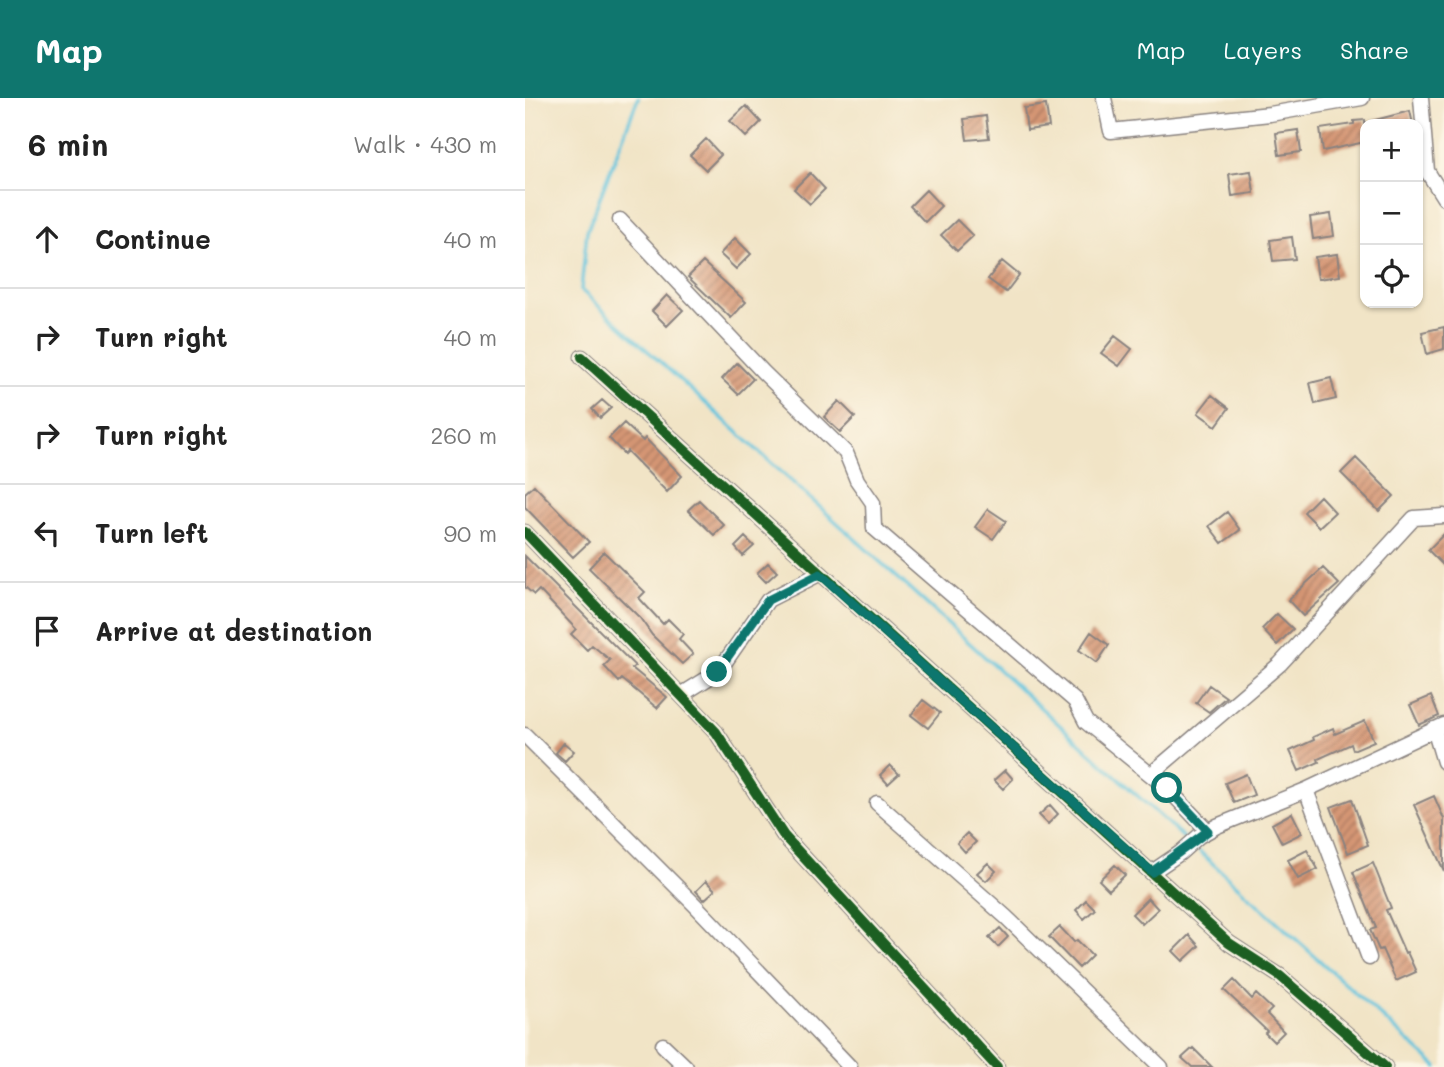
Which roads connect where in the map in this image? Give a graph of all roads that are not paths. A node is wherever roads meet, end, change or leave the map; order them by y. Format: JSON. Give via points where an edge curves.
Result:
{"nodes":[{"id":1,"x":1104,"y":98,"type":"edge"},
{"id":2,"x":1362,"y":98,"type":"edge"},
{"id":3,"x":1421,"y":98,"type":"edge"},
{"id":4,"x":1444,"y":198,"type":"edge"},
{"id":5,"x":621,"y":220,"type":"dead end"},
{"id":6,"x":583,"y":357,"type":"dead end"},
{"id":7,"x":1444,"y":516,"type":"edge"},
{"id":8,"x":525,"y":532,"type":"edge"},
{"id":9,"x":820,"y":574,"type":"junction"},
{"id":10,"x":681,"y":695,"type":"junction"},
{"id":11,"x":1439,"y":727,"type":"edge"},
{"id":12,"x":525,"y":735,"type":"edge"},
{"id":13,"x":1444,"y":762,"type":"edge"},
{"id":14,"x":1157,"y":769,"type":"dead end"},
{"id":15,"x":1306,"y":790,"type":"junction"},
{"id":16,"x":877,"y":803,"type":"dead end"},
{"id":17,"x":1208,"y":831,"type":"junction"},
{"id":18,"x":1152,"y":872,"type":"junction"},
{"id":19,"x":1369,"y":958,"type":"dead end"},
{"id":20,"x":663,"y":1045,"type":"dead end"},
{"id":21,"x":686,"y":1067,"type":"edge"},
{"id":22,"x":850,"y":1067,"type":"edge"},
{"id":23,"x":997,"y":1067,"type":"edge"},
{"id":24,"x":1161,"y":1067,"type":"edge"},
{"id":25,"x":1385,"y":1067,"type":"edge"}],
"edges":[{"from":1,"to":2,"type":"street","via":[[1111,131],[1270,114]]},
{"from":3,"to":4,"type":"street","via":[[1427,171]]},
{"from":5,"to":17,"type":"street","via":[[846,453],[873,503],[874,528],[1075,701],[1086,722],[1167,788]]},
{"from":6,"to":9,"type":"street"},
{"from":7,"to":14,"type":"street","via":[[1414,518],[1280,664]]},
{"from":8,"to":10,"type":"street"},
{"from":9,"to":10,"type":"street","via":[[768,600],[717,672]]},
{"from":9,"to":18,"type":"street"},
{"from":10,"to":23,"type":"street","via":[[716,732],[784,836]]},
{"from":11,"to":13,"type":"street"},
{"from":11,"to":15,"type":"street"},
{"from":12,"to":22,"type":"street"},
{"from":15,"to":17,"type":"street"},
{"from":15,"to":19,"type":"street"},
{"from":16,"to":24,"type":"street","via":[[1006,916]]},
{"from":17,"to":18,"type":"street"},
{"from":18,"to":25,"type":"street","via":[[1229,943],[1280,976]]},
{"from":20,"to":21,"type":"street"}]}
